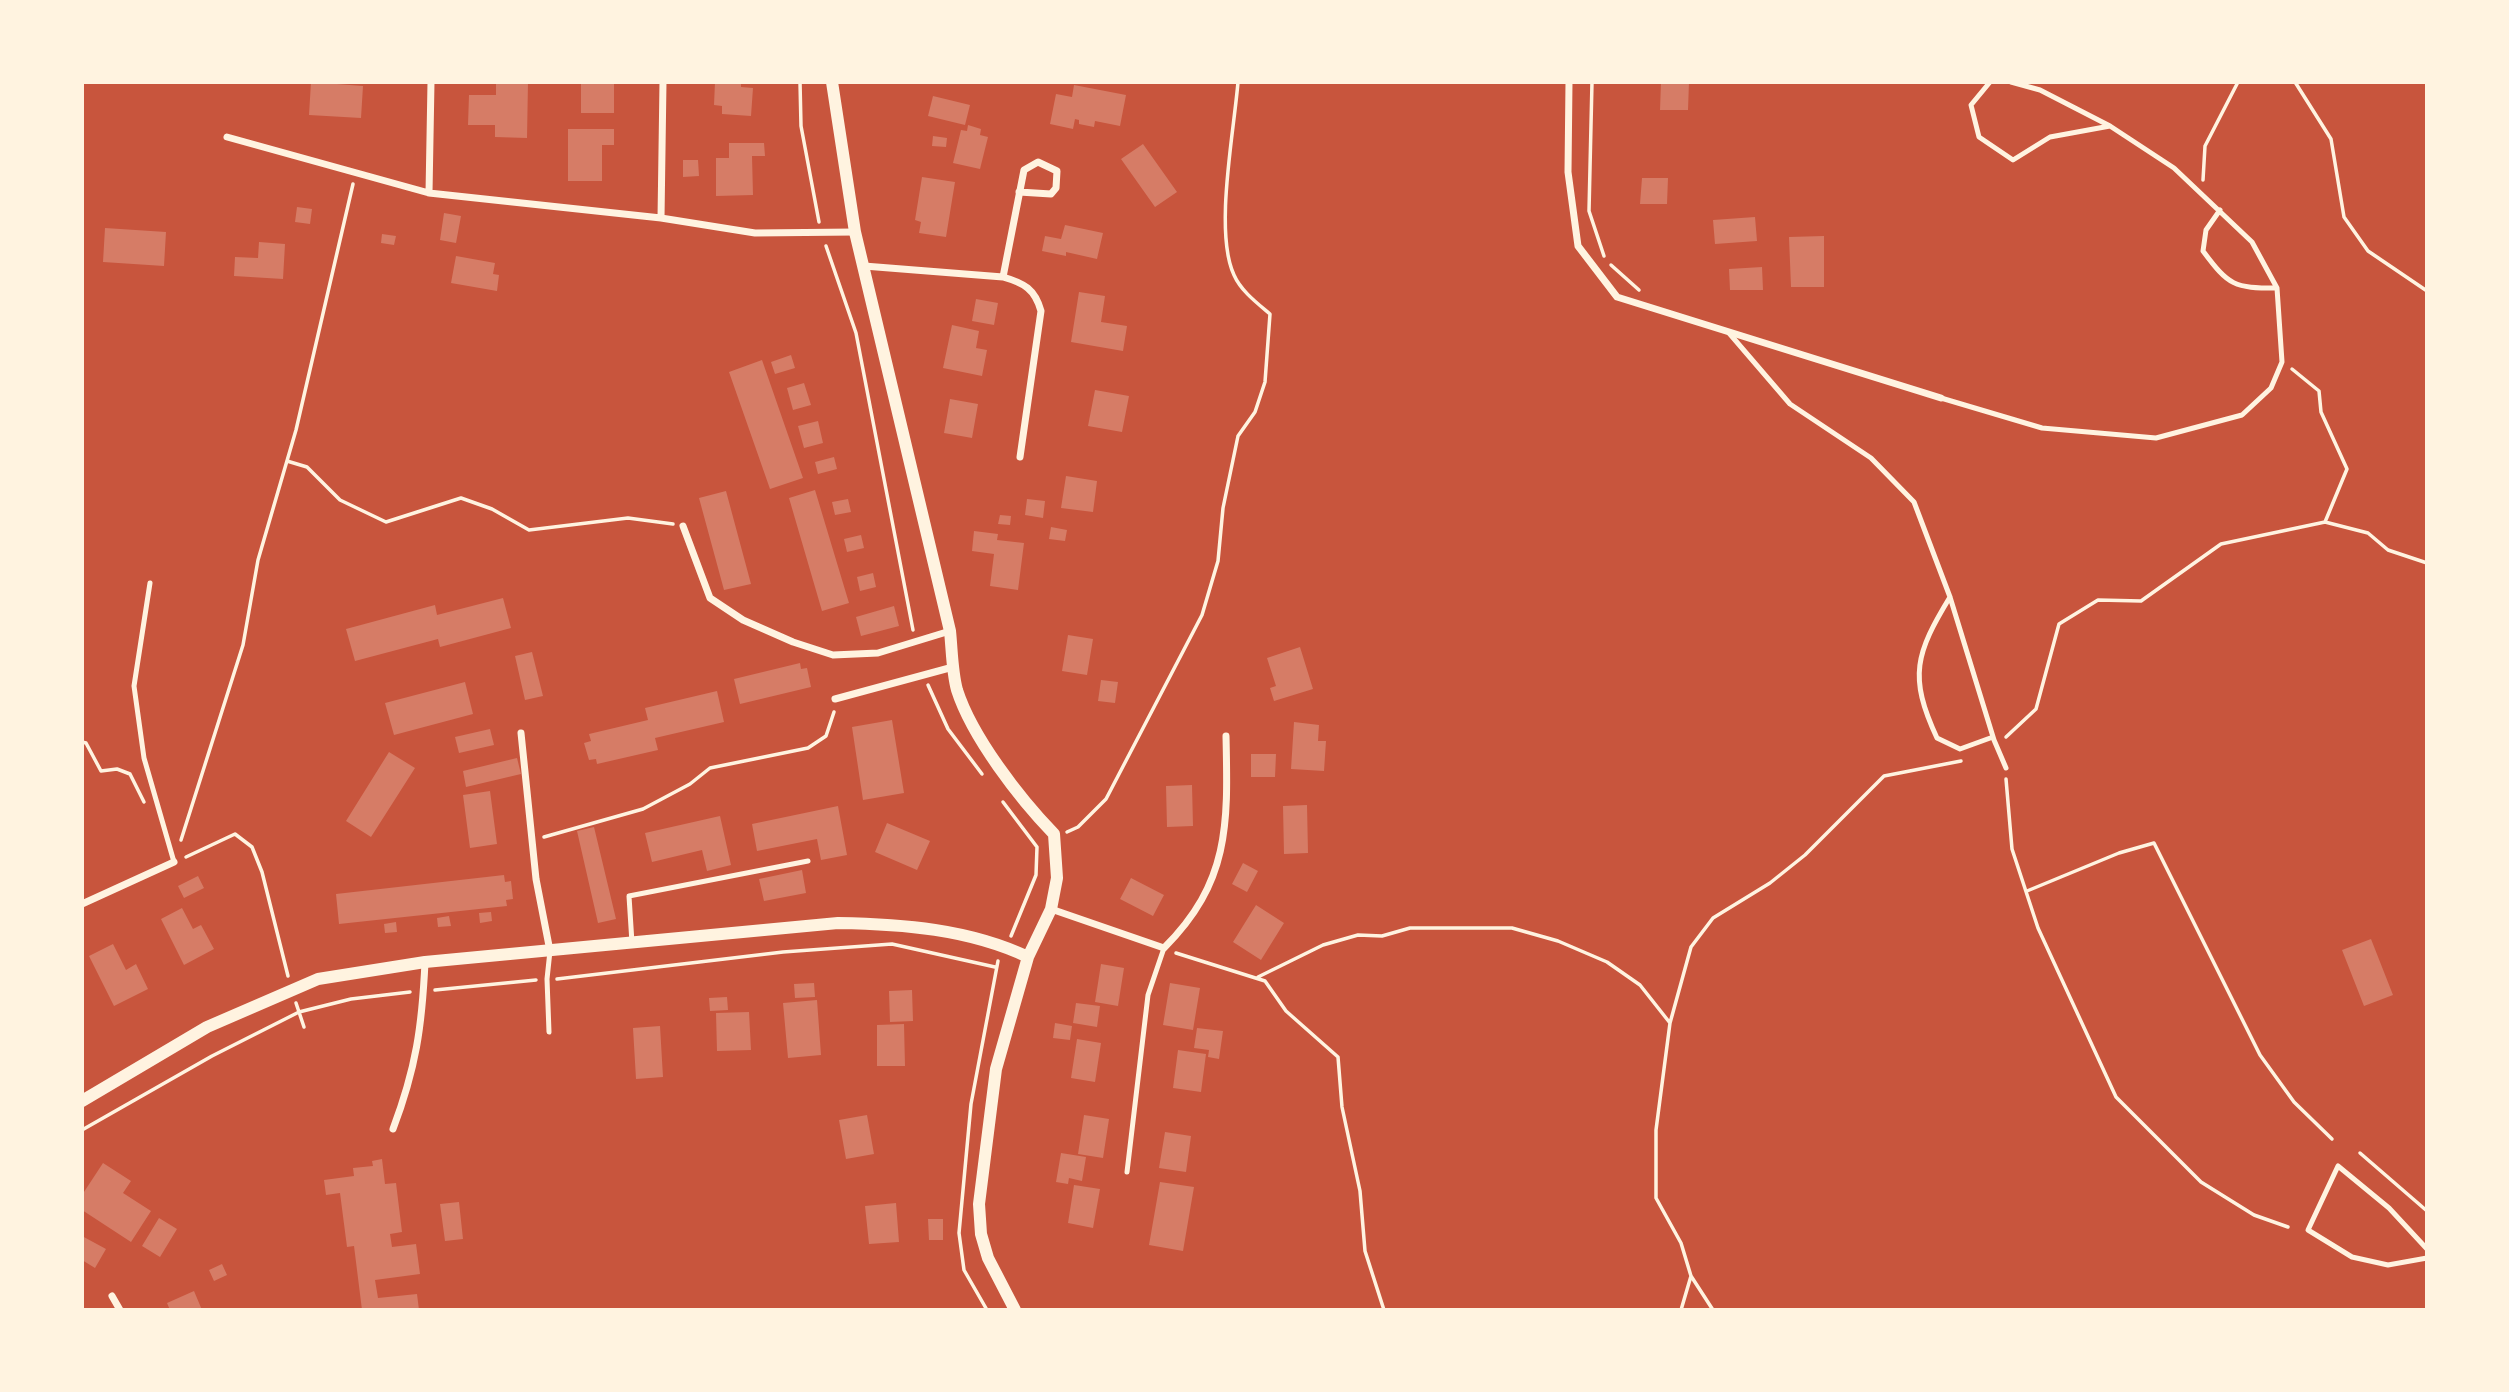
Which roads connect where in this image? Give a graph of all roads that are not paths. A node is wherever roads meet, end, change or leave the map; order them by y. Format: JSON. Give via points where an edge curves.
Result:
{"nodes":[{"id":1,"x":431,"y":82,"type":"edge"},
{"id":2,"x":663,"y":82,"type":"edge"},
{"id":3,"x":832,"y":82,"type":"edge"},
{"id":4,"x":1569,"y":82,"type":"edge"},
{"id":5,"x":1990,"y":82,"type":"edge"},
{"id":6,"x":2011,"y":82,"type":"edge"},
{"id":7,"x":2110,"y":126,"type":"junction"},
{"id":8,"x":227,"y":138,"type":"dead end"},
{"id":9,"x":1019,"y":192,"type":"junction"},
{"id":10,"x":429,"y":193,"type":"junction"},
{"id":11,"x":2220,"y":210,"type":"junction"},
{"id":12,"x":661,"y":218,"type":"junction"},
{"id":13,"x":855,"y":232,"type":"junction"},
{"id":14,"x":864,"y":266,"type":"junction"},
{"id":15,"x":1003,"y":277,"type":"junction"},
{"id":16,"x":2277,"y":288,"type":"junction"},
{"id":17,"x":1729,"y":333,"type":"junction"},
{"id":18,"x":1941,"y":398,"type":"joint"},
{"id":19,"x":1020,"y":457,"type":"dead end"},
{"id":20,"x":683,"y":526,"type":"road end"},
{"id":21,"x":150,"y":583,"type":"dead end"},
{"id":22,"x":1950,"y":597,"type":"junction"},
{"id":23,"x":950,"y":631,"type":"junction"},
{"id":24,"x":954,"y":667,"type":"junction"},
{"id":25,"x":835,"y":699,"type":"road end"},
{"id":26,"x":520,"y":733,"type":"dead end"},
{"id":27,"x":1226,"y":737,"type":"dead end"},
{"id":28,"x":1993,"y":737,"type":"junction"},
{"id":29,"x":2006,"y":768,"type":"road end"},
{"id":30,"x":808,"y":861,"type":"dead end"},
{"id":31,"x":174,"y":862,"type":"joint"},
{"id":32,"x":82,"y":904,"type":"edge"},
{"id":33,"x":1051,"y":909,"type":"junction"},
{"id":34,"x":632,"y":943,"type":"junction"},
{"id":35,"x":1164,"y":948,"type":"junction"},
{"id":36,"x":550,"y":951,"type":"junction"},
{"id":37,"x":1028,"y":957,"type":"junction"},
{"id":38,"x":425,"y":962,"type":"junction"},
{"id":39,"x":550,"y":1032,"type":"dead end"},
{"id":40,"x":82,"y":1101,"type":"edge"},
{"id":41,"x":393,"y":1129,"type":"dead end"},
{"id":42,"x":1127,"y":1172,"type":"dead end"},
{"id":43,"x":2427,"y":1248,"type":"edge"},
{"id":44,"x":2427,"y":1258,"type":"edge"},
{"id":45,"x":112,"y":1296,"type":"dead end"},
{"id":46,"x":120,"y":1310,"type":"edge"},
{"id":47,"x":1015,"y":1310,"type":"edge"}],
"edges":[{"from":1,"to":10,"type":"street"},
{"from":2,"to":12,"type":"street"},
{"from":3,"to":13,"type":"street"},
{"from":4,"to":17,"type":"street","via":[[1568,172],[1578,246],[1617,297]]},
{"from":5,"to":7,"type":"lane","via":[[1971,105],[1979,137],[2013,160],[2050,137]]},
{"from":6,"to":7,"type":"lane","via":[[2040,90]]},
{"from":7,"to":11,"type":"lane","via":[[2174,168]]},
{"from":8,"to":10,"type":"street"},
{"from":9,"to":9,"type":"street","via":[[1028,166],[1038,162],[1057,171],[1051,194]]},
{"from":9,"to":15,"type":"street"},
{"from":10,"to":12,"type":"street"},
{"from":11,"to":16,"type":"lane","via":[[2252,242]]},
{"from":11,"to":16,"type":"lane","via":[[2206,230],[2203,251],[2222,278],[2248,288]]},
{"from":12,"to":13,"type":"street","via":[[755,233]]},
{"from":13,"to":14,"type":"street"},
{"from":14,"to":15,"type":"street"},
{"from":14,"to":23,"type":"street"},
{"from":15,"to":19,"type":"street","via":[[1024,283],[1036,295],[1041,310]]},
{"from":16,"to":18,"type":"lane","via":[[2282,362],[2271,388],[2242,415],[2156,438],[2042,428]]},
{"from":17,"to":18,"type":"street"},
{"from":17,"to":22,"type":"lane","via":[[1790,404],[1871,458],[1914,502]]},
{"from":20,"to":23,"type":"street","via":[[710,598],[743,620],[832,655],[878,653]]},
{"from":21,"to":31,"type":"lane","via":[[134,686],[144,758]]},
{"from":22,"to":28,"type":"lane"},
{"from":22,"to":28,"type":"lane","via":[[1925,638],[1919,675],[1924,711],[1937,738],[1960,749]]},
{"from":23,"to":24,"type":"street"},
{"from":24,"to":25,"type":"street"},
{"from":24,"to":33,"type":"street","via":[[967,718],[1031,810],[1054,834],[1056,878]]},
{"from":26,"to":36,"type":"street","via":[[536,879]]},
{"from":27,"to":35,"type":"street","via":[[1226,819],[1220,861],[1202,904]]},
{"from":28,"to":29,"type":"lane"},
{"from":30,"to":34,"type":"lane","via":[[629,896]]},
{"from":31,"to":32,"type":"street"},
{"from":33,"to":35,"type":"street"},
{"from":33,"to":37,"type":"street"},
{"from":34,"to":36,"type":"street"},
{"from":34,"to":37,"type":"street","via":[[838,923],[899,924],[1005,946]]},
{"from":35,"to":42,"type":"lane","via":[[1148,995]]},
{"from":36,"to":38,"type":"street"},
{"from":36,"to":39,"type":"lane"},
{"from":37,"to":47,"type":"street","via":[[996,1069],[979,1204],[988,1258]]},
{"from":38,"to":40,"type":"street","via":[[318,979],[291,989],[207,1027]]},
{"from":38,"to":41,"type":"street","via":[[424,1012],[412,1081]]},
{"from":43,"to":44,"type":"lane","via":[[2338,1166],[2308,1230],[2352,1257],[2388,1265]]},
{"from":45,"to":46,"type":"street"}]}
